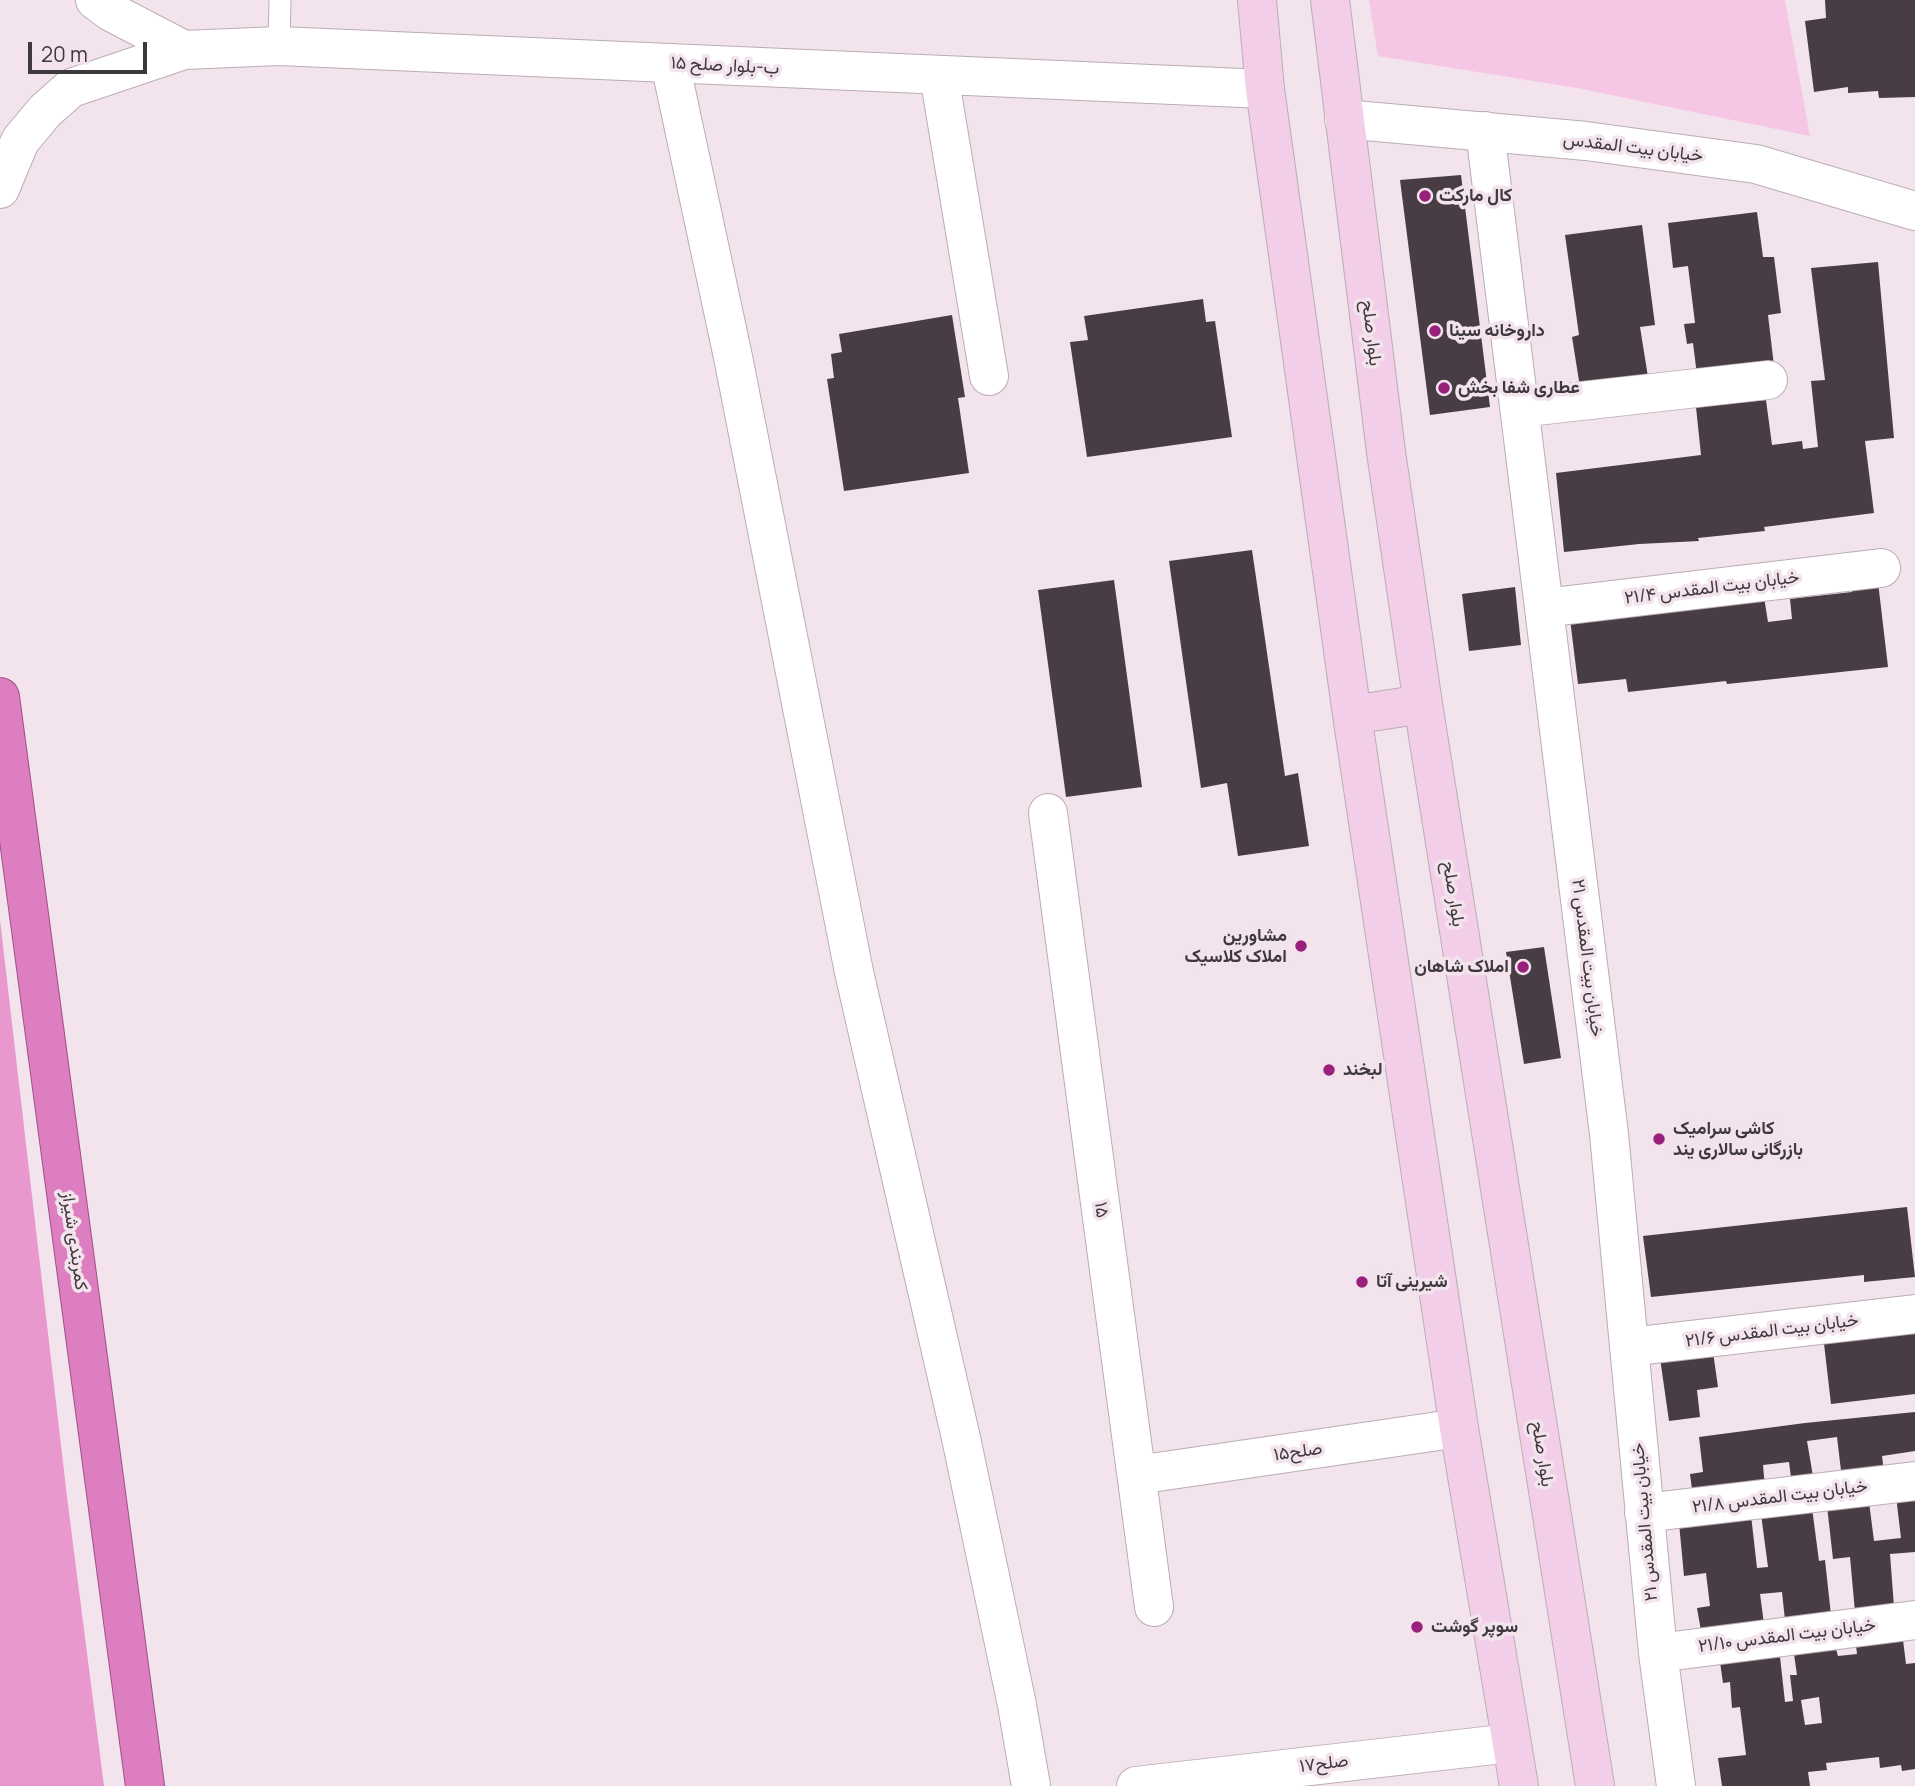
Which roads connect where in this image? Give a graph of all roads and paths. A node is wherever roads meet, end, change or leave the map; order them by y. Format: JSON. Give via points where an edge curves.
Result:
{"nodes":[{"id":1,"x":96,"y":0,"type":"edge"},
{"id":2,"x":280,"y":0,"type":"edge"},
{"id":3,"x":1256,"y":0,"type":"edge"},
{"id":4,"x":1330,"y":0,"type":"edge"},
{"id":5,"x":279,"y":46,"type":"junction"},
{"id":6,"x":184,"y":50,"type":"junction"},
{"id":7,"x":670,"y":63,"type":"junction"},
{"id":8,"x":939,"y":75,"type":"junction"},
{"id":9,"x":1265,"y":89,"type":"junction"},
{"id":10,"x":1344,"y":119,"type":"junction"},
{"id":11,"x":1485,"y":131,"type":"junction"},
{"id":12,"x":0,"y":189,"type":"edge"},
{"id":13,"x":1915,"y":211,"type":"edge"},
{"id":14,"x":989,"y":376,"type":"dead end"},
{"id":15,"x":1768,"y":380,"type":"dead end"},
{"id":16,"x":1519,"y":408,"type":"junction"},
{"id":17,"x":1881,"y":568,"type":"dead end"},
{"id":18,"x":1544,"y":607,"type":"junction"},
{"id":19,"x":0,"y":697,"type":"edge"},
{"id":20,"x":1423,"y":704,"type":"junction"},
{"id":21,"x":1352,"y":715,"type":"junction"},
{"id":22,"x":1048,"y":814,"type":"dead end"},
{"id":23,"x":1915,"y":1314,"type":"edge"},
{"id":24,"x":1629,"y":1347,"type":"junction"},
{"id":25,"x":1459,"y":1428,"type":"junction"},
{"id":26,"x":1137,"y":1475,"type":"junction"},
{"id":27,"x":1915,"y":1481,"type":"edge"},
{"id":28,"x":1644,"y":1513,"type":"junction"},
{"id":29,"x":1154,"y":1607,"type":"dead end"},
{"id":30,"x":1915,"y":1620,"type":"edge"},
{"id":31,"x":1658,"y":1653,"type":"junction"},
{"id":32,"x":1511,"y":1743,"type":"junction"},
{"id":33,"x":145,"y":1786,"type":"edge"},
{"id":34,"x":1031,"y":1786,"type":"edge"},
{"id":35,"x":1136,"y":1786,"type":"edge"},
{"id":36,"x":1519,"y":1786,"type":"edge"},
{"id":37,"x":1595,"y":1786,"type":"edge"},
{"id":38,"x":1676,"y":1786,"type":"edge"}],
"edges":[{"from":1,"to":6,"type":"street"},
{"from":2,"to":5,"type":"lane"},
{"from":3,"to":9,"type":"main road"},
{"from":4,"to":10,"type":"main road","name":"بلوار صلح"},
{"from":5,"to":6,"type":"street","name":"۱۵ ب-بلوار صلح"},
{"from":5,"to":7,"type":"street","name":"۱۵ ب-بلوار صلح"},
{"from":6,"to":12,"type":"street","via":[[72,88],[20,141]]},
{"from":7,"to":8,"type":"street","name":"۱۵ ب-بلوار صلح"},
{"from":7,"to":34,"type":"street","via":[[854,972],[961,1438]]},
{"from":8,"to":9,"type":"street","name":"۱۵ ب-بلوار صلح"},
{"from":8,"to":14,"type":"street"},
{"from":9,"to":21,"type":"main road"},
{"from":10,"to":11,"type":"street","name":"خیابان بیت المقدس"},
{"from":10,"to":20,"type":"main road","name":"بلوار صلح"},
{"from":11,"to":13,"type":"street","name":"خیابان بیت المقدس","via":[[1756,164]]},
{"from":11,"to":16,"type":"street","name":"خیابان بیت المقدس ۲۱"},
{"from":15,"to":16,"type":"street"},
{"from":16,"to":18,"type":"street","name":"خیابان بیت المقدس ۲۱"},
{"from":17,"to":18,"type":"street","name":"خیابان بیت المقدس ۲۱/۴"},
{"from":18,"to":24,"type":"street","name":"خیابان بیت المقدس ۲۱","via":[[1607,1120]]},
{"from":19,"to":33,"type":"highway","name":"کمربندی شیراز"},
{"from":20,"to":21,"type":"main road"},
{"from":20,"to":37,"type":"main road","name":"بلوار صلح"},
{"from":21,"to":25,"type":"main road"},
{"from":22,"to":26,"type":"street","name":"۱۵"},
{"from":23,"to":24,"type":"street","name":"خیابان بیت المقدس ۲۱/۶"},
{"from":24,"to":28,"type":"street","name":"خیابان بیت المقدس ۲۱"},
{"from":25,"to":26,"type":"street","name":"صلح۱۵"},
{"from":25,"to":32,"type":"main road"},
{"from":26,"to":29,"type":"street","name":"۱۵"},
{"from":27,"to":28,"type":"street","name":"خیابان بیت المقدس ۲۱/۸"},
{"from":28,"to":31,"type":"street","name":"خیابان بیت المقدس ۲۱"},
{"from":30,"to":31,"type":"street","name":"خیابان بیت المقدس ۲۱/۱۰"},
{"from":31,"to":38,"type":"street","name":"خیابان بیت المقدس ۲۱"},
{"from":32,"to":35,"type":"street","name":"صلح۱۷"},
{"from":32,"to":36,"type":"main road"}]}
